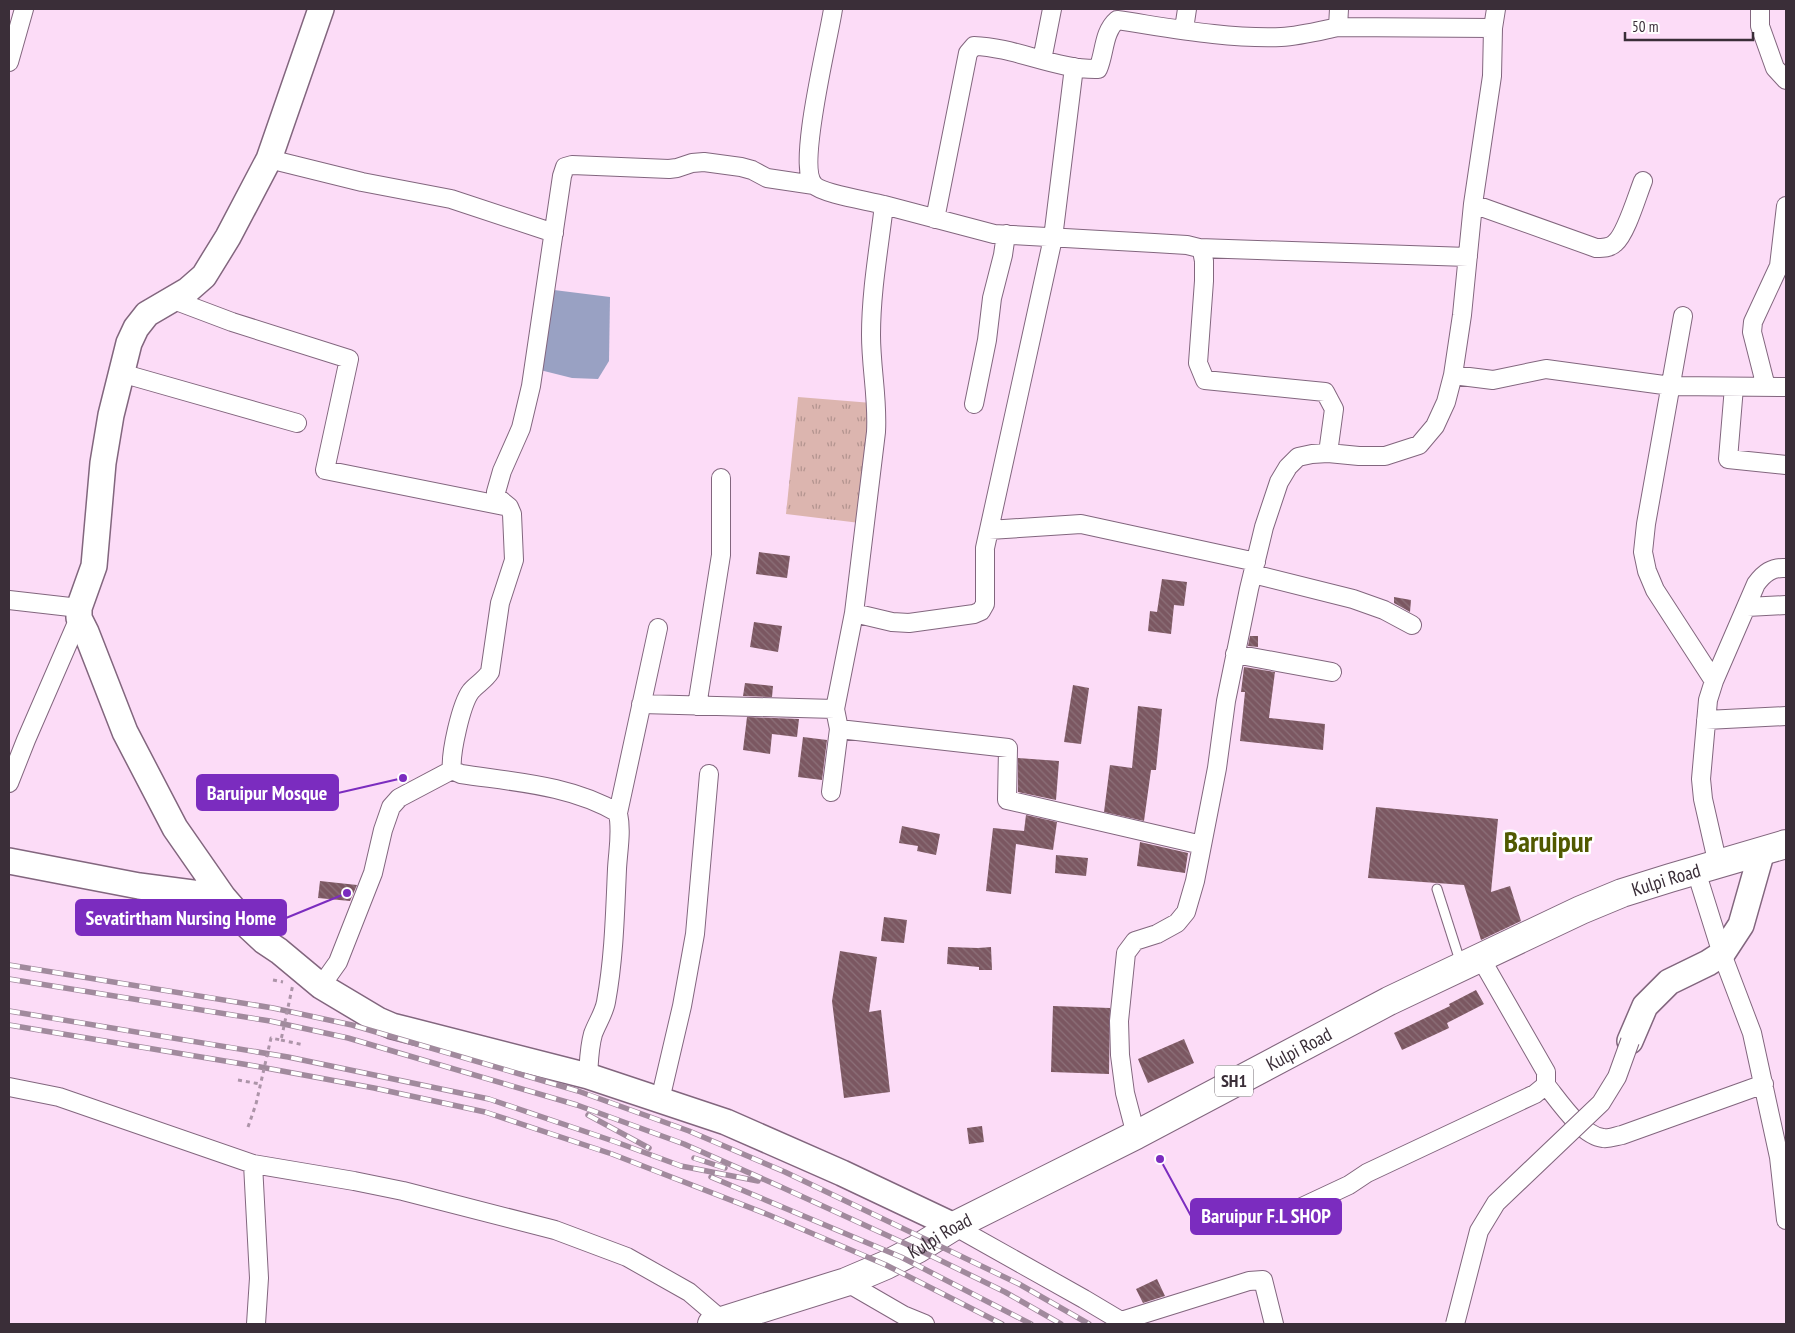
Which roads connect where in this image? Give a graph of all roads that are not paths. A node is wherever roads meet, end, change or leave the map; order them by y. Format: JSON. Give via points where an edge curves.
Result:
{"nodes":[{"id":1,"x":24,"y":9,"type":"edge"},
{"id":2,"x":321,"y":9,"type":"edge"},
{"id":3,"x":833,"y":9,"type":"edge"},
{"id":4,"x":1052,"y":9,"type":"edge"},
{"id":5,"x":1187,"y":9,"type":"edge"},
{"id":6,"x":1339,"y":9,"type":"edge"},
{"id":7,"x":1496,"y":9,"type":"edge"},
{"id":8,"x":1760,"y":9,"type":"edge"},
{"id":9,"x":1338,"y":27,"type":"junction"},
{"id":10,"x":1494,"y":28,"type":"junction"},
{"id":11,"x":1184,"y":29,"type":"junction"},
{"id":12,"x":1042,"y":60,"type":"junction"},
{"id":13,"x":9,"y":62,"type":"edge"},
{"id":14,"x":1074,"y":67,"type":"junction"},
{"id":15,"x":1786,"y":80,"type":"edge"},
{"id":16,"x":269,"y":159,"type":"junction"},
{"id":17,"x":1643,"y":181,"type":"dead end"},
{"id":18,"x":814,"y":185,"type":"junction"},
{"id":19,"x":884,"y":204,"type":"junction"},
{"id":20,"x":1473,"y":204,"type":"junction"},
{"id":21,"x":1786,"y":206,"type":"edge"},
{"id":22,"x":936,"y":220,"type":"junction"},
{"id":23,"x":554,"y":233,"type":"junction"},
{"id":24,"x":1006,"y":234,"type":"junction"},
{"id":25,"x":1053,"y":238,"type":"junction"},
{"id":26,"x":1199,"y":248,"type":"junction"},
{"id":27,"x":1468,"y":257,"type":"junction"},
{"id":28,"x":172,"y":299,"type":"junction"},
{"id":29,"x":1683,"y":316,"type":"dead end"},
{"id":30,"x":121,"y":373,"type":"junction"},
{"id":31,"x":1453,"y":375,"type":"junction"},
{"id":32,"x":1670,"y":386,"type":"junction"},
{"id":33,"x":1734,"y":387,"type":"junction"},
{"id":34,"x":1766,"y":387,"type":"junction"},
{"id":35,"x":1786,"y":387,"type":"edge"},
{"id":36,"x":974,"y":404,"type":"dead end"},
{"id":37,"x":297,"y":423,"type":"dead end"},
{"id":38,"x":1328,"y":452,"type":"junction"},
{"id":39,"x":1786,"y":465,"type":"edge"},
{"id":40,"x":721,"y":478,"type":"dead end"},
{"id":41,"x":509,"y":507,"type":"junction"},
{"id":42,"x":989,"y":530,"type":"junction"},
{"id":43,"x":1254,"y":568,"type":"junction"},
{"id":44,"x":1786,"y":568,"type":"edge"},
{"id":45,"x":9,"y":600,"type":"edge"},
{"id":46,"x":1786,"y":605,"type":"edge"},
{"id":47,"x":1746,"y":607,"type":"junction"},
{"id":48,"x":79,"y":613,"type":"junction"},
{"id":49,"x":854,"y":613,"type":"junction"},
{"id":50,"x":1412,"y":625,"type":"dead end"},
{"id":51,"x":658,"y":628,"type":"dead end"},
{"id":52,"x":1235,"y":654,"type":"junction"},
{"id":53,"x":1332,"y":672,"type":"dead end"},
{"id":54,"x":1714,"y":681,"type":"junction"},
{"id":55,"x":641,"y":704,"type":"junction"},
{"id":56,"x":697,"y":706,"type":"junction"},
{"id":57,"x":835,"y":709,"type":"junction"},
{"id":58,"x":1786,"y":716,"type":"edge"},
{"id":59,"x":1706,"y":720,"type":"junction"},
{"id":60,"x":839,"y":730,"type":"junction"},
{"id":61,"x":452,"y":770,"type":"junction"},
{"id":62,"x":709,"y":774,"type":"dead end"},
{"id":63,"x":9,"y":783,"type":"edge"},
{"id":64,"x":831,"y":792,"type":"dead end"},
{"id":65,"x":618,"y":813,"type":"junction"},
{"id":66,"x":1202,"y":845,"type":"junction"},
{"id":67,"x":1774,"y":848,"type":"edge"},
{"id":68,"x":9,"y":861,"type":"edge"},
{"id":69,"x":1707,"y":868,"type":"junction"},
{"id":70,"x":1437,"y":889,"type":"dead end"},
{"id":71,"x":223,"y":897,"type":"junction"},
{"id":72,"x":1722,"y":954,"type":"junction"},
{"id":73,"x":1468,"y":966,"type":"junction"},
{"id":74,"x":321,"y":986,"type":"junction"},
{"id":75,"x":1630,"y":1041,"type":"joint"},
{"id":76,"x":588,"y":1076,"type":"junction"},
{"id":77,"x":1764,"y":1084,"type":"junction"},
{"id":78,"x":1546,"y":1085,"type":"junction"},
{"id":79,"x":9,"y":1087,"type":"edge"},
{"id":80,"x":37,"y":1092,"type":"junction"},
{"id":81,"x":9,"y":1099,"type":"edge"},
{"id":82,"x":660,"y":1100,"type":"junction"},
{"id":83,"x":1136,"y":1135,"type":"junction"},
{"id":84,"x":1783,"y":1156,"type":"edge"},
{"id":85,"x":253,"y":1164,"type":"junction"},
{"id":86,"x":1302,"y":1206,"type":"dead end"},
{"id":87,"x":1786,"y":1220,"type":"edge"},
{"id":88,"x":954,"y":1226,"type":"junction"},
{"id":89,"x":846,"y":1282,"type":"junction"},
{"id":90,"x":718,"y":1322,"type":"edge"},
{"id":91,"x":1124,"y":1323,"type":"edge"},
{"id":92,"x":256,"y":1324,"type":"edge"},
{"id":93,"x":925,"y":1324,"type":"edge"},
{"id":94,"x":1274,"y":1324,"type":"edge"},
{"id":95,"x":1455,"y":1324,"type":"edge"}],
"edges":[{"from":1,"to":13,"type":"street"},
{"from":2,"to":16,"type":"main road"},
{"from":3,"to":18,"type":"street","via":[[811,133],[809,172]]},
{"from":4,"to":12,"type":"street"},
{"from":5,"to":11,"type":"street"},
{"from":6,"to":9,"type":"street"},
{"from":7,"to":10,"type":"street"},
{"from":8,"to":15,"type":"street","via":[[1760,26],[1775,68]]},
{"from":9,"to":10,"type":"street"},
{"from":9,"to":11,"type":"street","via":[[1282,37],[1233,36]]},
{"from":10,"to":20,"type":"street","via":[[1492,76]]},
{"from":11,"to":14,"type":"street","via":[[1117,20],[1106,35],[1098,69]]},
{"from":12,"to":14,"type":"street"},
{"from":12,"to":22,"type":"street","via":[[984,46],[974,46],[968,53]]},
{"from":14,"to":25,"type":"street"},
{"from":16,"to":23,"type":"street","via":[[362,182],[451,199]]},
{"from":16,"to":28,"type":"main road","via":[[204,276]]},
{"from":17,"to":20,"type":"street","via":[[1621,236],[1606,248],[1596,248]]},
{"from":18,"to":19,"type":"street","via":[[825,191]]},
{"from":18,"to":23,"type":"street","via":[[767,178],[752,170],[704,162],[669,169],[572,165],[565,167],[562,176]]},
{"from":19,"to":22,"type":"street"},
{"from":19,"to":49,"type":"street","via":[[872,300],[876,432]]},
{"from":20,"to":27,"type":"street"},
{"from":21,"to":34,"type":"street","via":[[1779,266],[1753,322],[1752,332]]},
{"from":22,"to":24,"type":"street"},
{"from":23,"to":41,"type":"street","via":[[522,428],[497,485],[497,497]]},
{"from":24,"to":25,"type":"street"},
{"from":24,"to":36,"type":"street"},
{"from":25,"to":26,"type":"street"},
{"from":25,"to":42,"type":"street"},
{"from":26,"to":27,"type":"street"},
{"from":26,"to":38,"type":"street","via":[[1204,262],[1204,281],[1198,363],[1205,380],[1325,392],[1334,409]]},
{"from":27,"to":31,"type":"street"},
{"from":28,"to":30,"type":"main road","via":[[147,314],[136,328]]},
{"from":28,"to":41,"type":"street","via":[[232,322],[349,359],[325,470]]},
{"from":29,"to":32,"type":"street"},
{"from":30,"to":37,"type":"street"},
{"from":30,"to":48,"type":"main road","via":[[104,462],[94,566]]},
{"from":31,"to":32,"type":"street","via":[[1493,380],[1546,369]]},
{"from":31,"to":38,"type":"street","via":[[1435,426],[1418,445],[1385,456]]},
{"from":32,"to":33,"type":"street"},
{"from":32,"to":54,"type":"street","via":[[1643,552],[1655,590]]},
{"from":33,"to":34,"type":"street"},
{"from":33,"to":39,"type":"street","via":[[1728,459]]},
{"from":34,"to":35,"type":"street"},
{"from":38,"to":43,"type":"street","via":[[1298,457],[1288,467],[1279,482]]},
{"from":40,"to":56,"type":"street","via":[[720,561]]},
{"from":41,"to":61,"type":"street","via":[[514,529],[514,560],[500,603],[490,672],[470,693],[454,743]]},
{"from":42,"to":43,"type":"street","via":[[1087,524]]},
{"from":42,"to":49,"type":"street","via":[[984,564],[985,604],[981,611],[909,622],[892,622]]},
{"from":43,"to":50,"type":"street","via":[[1384,610]]},
{"from":43,"to":52,"type":"street"},
{"from":44,"to":47,"type":"street","via":[[1763,574]]},
{"from":45,"to":48,"type":"street"},
{"from":46,"to":47,"type":"street"},
{"from":47,"to":54,"type":"street"},
{"from":48,"to":63,"type":"street"},
{"from":48,"to":71,"type":"main road","via":[[125,732],[158,798],[174,828]]},
{"from":49,"to":57,"type":"street"},
{"from":51,"to":55,"type":"street"},
{"from":52,"to":53,"type":"street"},
{"from":52,"to":66,"type":"street"},
{"from":54,"to":59,"type":"street"},
{"from":55,"to":56,"type":"street"},
{"from":55,"to":65,"type":"street"},
{"from":56,"to":57,"type":"street"},
{"from":57,"to":60,"type":"street"},
{"from":58,"to":59,"type":"street"},
{"from":59,"to":69,"type":"street","via":[[1701,779]]},
{"from":60,"to":64,"type":"street"},
{"from":60,"to":66,"type":"street","via":[[1008,748],[1007,800]]},
{"from":61,"to":65,"type":"street","via":[[569,792]]},
{"from":61,"to":74,"type":"street","via":[[399,798],[391,806],[370,882],[338,962]]},
{"from":62,"to":82,"type":"street","via":[[695,934]]},
{"from":65,"to":76,"type":"street","via":[[621,834],[608,990],[606,1005],[594,1033]]},
{"from":66,"to":83,"type":"street","via":[[1186,912],[1170,927],[1135,941],[1126,953],[1119,1021],[1120,1055],[1125,1093]]},
{"from":67,"to":69,"type":"main road","name":"Kulpi Road","number":"SH1"},
{"from":67,"to":72,"type":"main road","via":[[1740,925]]},
{"from":68,"to":71,"type":"main road","via":[[139,886]]},
{"from":69,"to":72,"type":"street"},
{"from":69,"to":73,"type":"main road","name":"Kulpi Road","number":"SH1","via":[[1622,893]]},
{"from":70,"to":73,"type":"lane"},
{"from":71,"to":74,"type":"main road","via":[[264,941]]},
{"from":72,"to":75,"type":"main road","via":[[1669,982],[1645,1006]]},
{"from":72,"to":77,"type":"street","via":[[1752,1032]]},
{"from":73,"to":78,"type":"street","via":[[1546,1072]]},
{"from":73,"to":83,"type":"main road","name":"Kulpi Road","number":"SH1","via":[[1388,1001]]},
{"from":74,"to":76,"type":"main road","via":[[392,1026]]},
{"from":75,"to":95,"type":"street","bridge":true,"via":[[1617,1077],[1601,1103],[1496,1203],[1479,1231]]},
{"from":76,"to":82,"type":"main road"},
{"from":77,"to":78,"type":"street","via":[[1604,1139],[1592,1136],[1580,1127]]},
{"from":77,"to":84,"type":"street"},
{"from":78,"to":86,"type":"street","via":[[1535,1094]]},
{"from":79,"to":80,"type":"street"},
{"from":80,"to":81,"type":"street"},
{"from":80,"to":85,"type":"street"},
{"from":82,"to":88,"type":"main road","via":[[762,1137]]},
{"from":83,"to":88,"type":"main road","name":"Kulpi Road","number":"SH1"},
{"from":84,"to":87,"type":"street"},
{"from":85,"to":90,"type":"street","via":[[403,1191],[556,1230],[627,1257],[689,1292]]},
{"from":85,"to":92,"type":"street","via":[[259,1278]]},
{"from":88,"to":89,"type":"main road","name":"Kulpi Road","number":"SH1","via":[[909,1253]]},
{"from":88,"to":91,"type":"street"},
{"from":89,"to":90,"type":"main road","name":"Kulpi Road","number":"SH1"},
{"from":89,"to":93,"type":"street"},
{"from":91,"to":94,"type":"street","via":[[1249,1280],[1263,1280]]}]}
